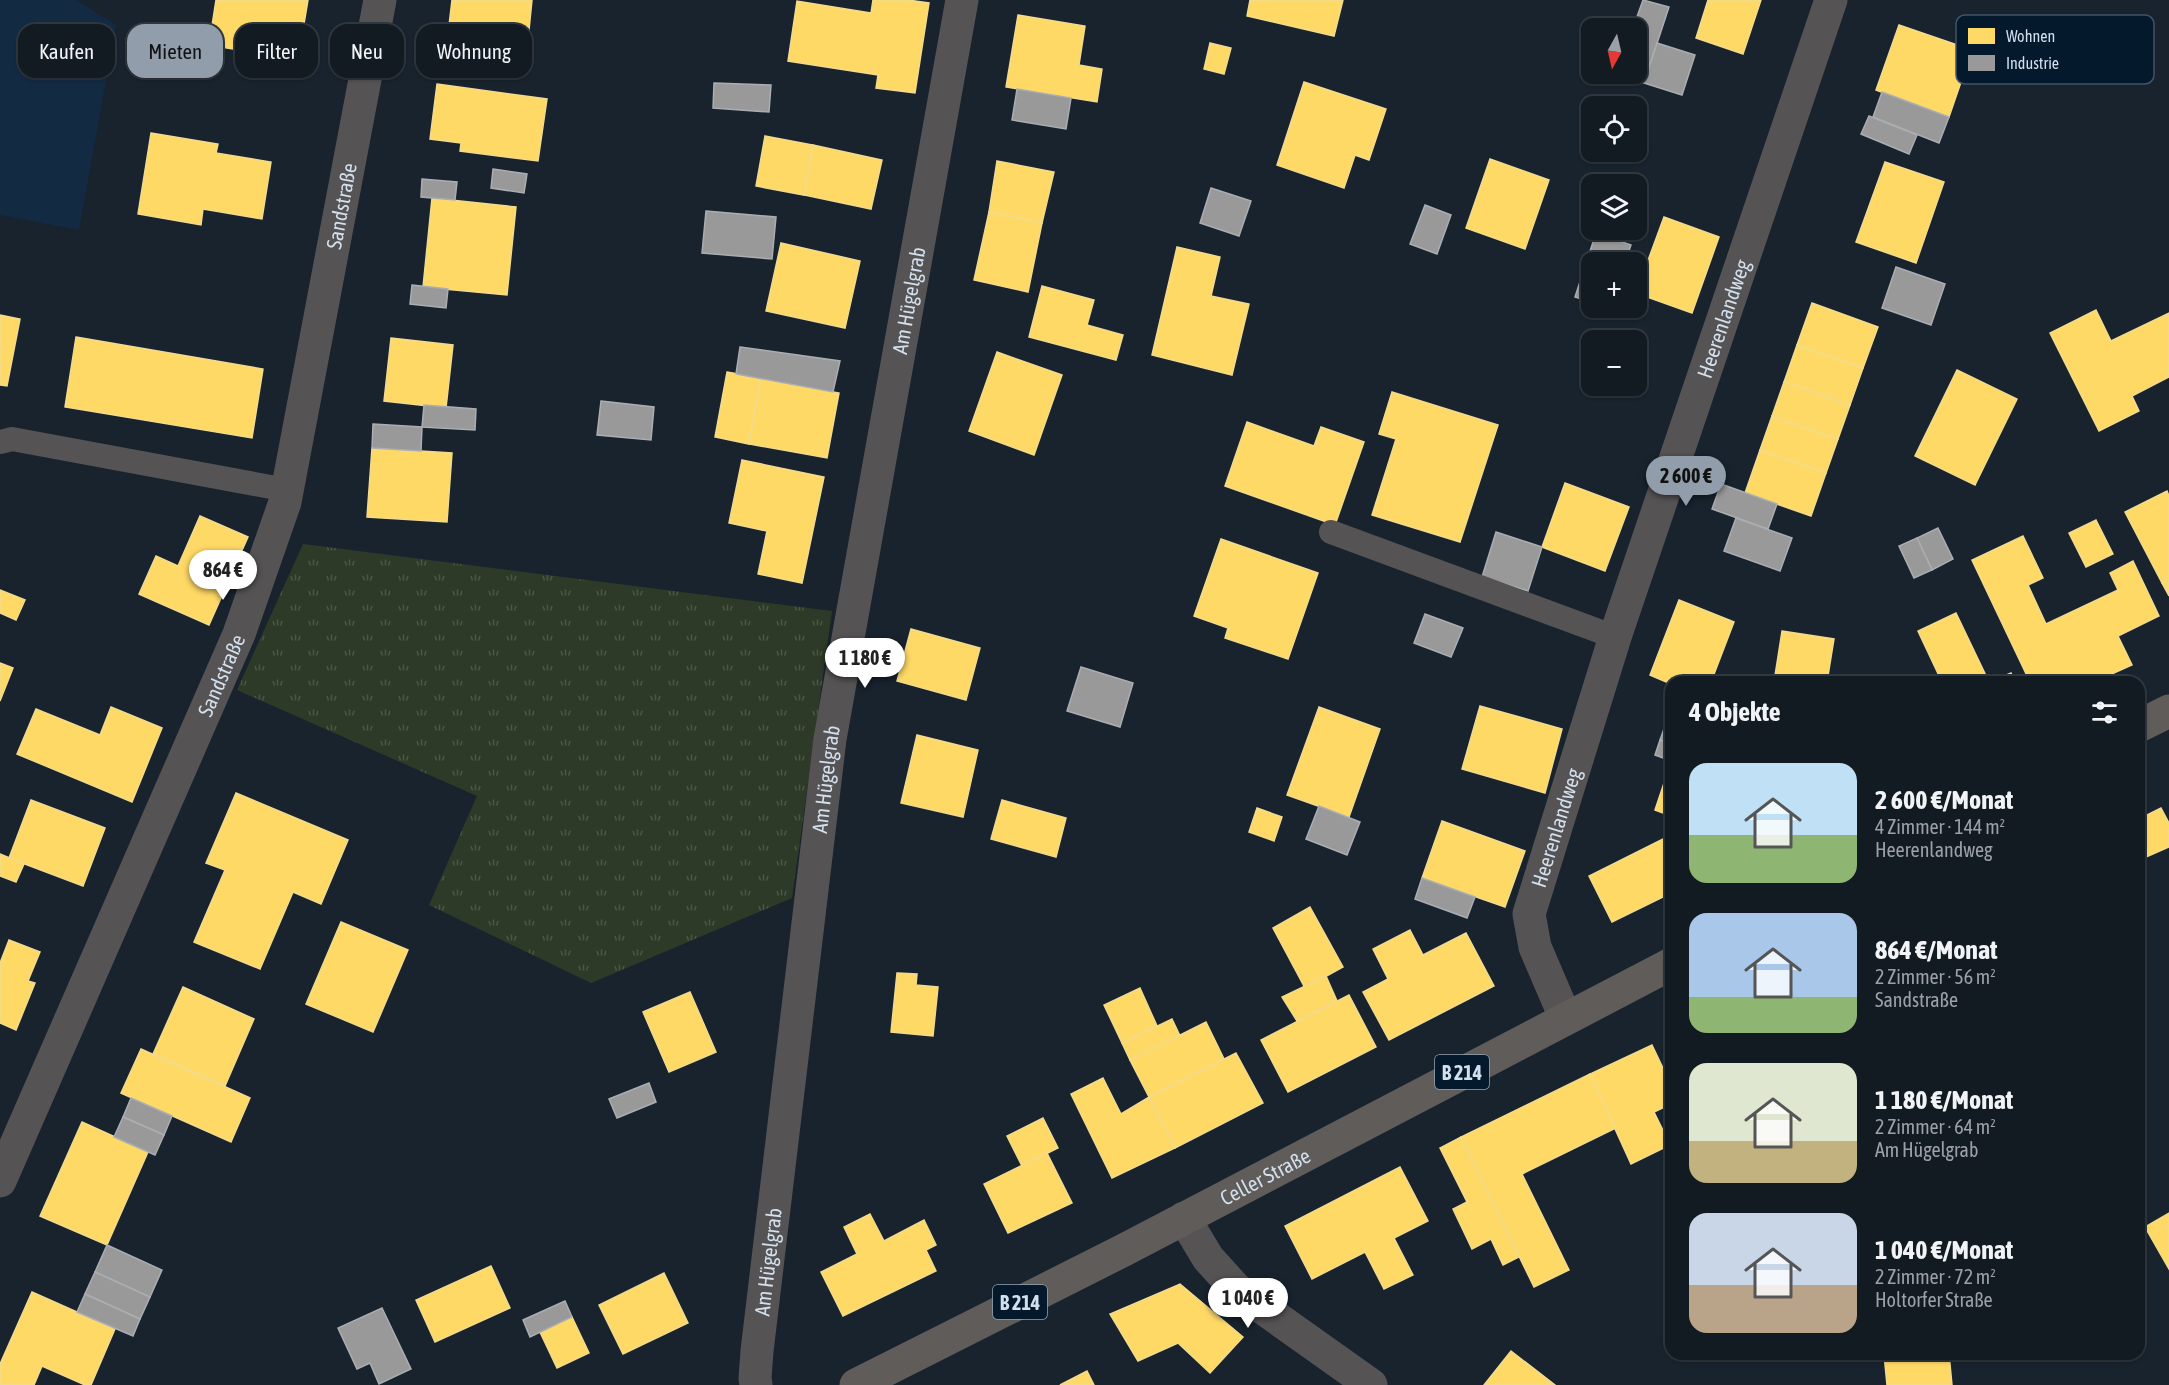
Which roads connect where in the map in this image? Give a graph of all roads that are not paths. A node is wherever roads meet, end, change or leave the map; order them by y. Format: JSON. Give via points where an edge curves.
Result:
{"nodes":[{"id":1,"x":380,"y":0,"type":"edge"},
{"id":2,"x":962,"y":0,"type":"edge"},
{"id":3,"x":1831,"y":0,"type":"edge"},
{"id":4,"x":0,"y":442,"type":"edge"},
{"id":5,"x":287,"y":490,"type":"junction"},
{"id":6,"x":1332,"y":532,"type":"dead end"},
{"id":7,"x":1615,"y":637,"type":"junction"},
{"id":8,"x":2169,"y":711,"type":"edge"},
{"id":9,"x":2145,"y":723,"type":"edge"},
{"id":10,"x":1665,"y":967,"type":"edge"},
{"id":11,"x":1565,"y":1017,"type":"junction"},
{"id":12,"x":0,"y":1180,"type":"edge"},
{"id":13,"x":1184,"y":1218,"type":"junction"},
{"id":14,"x":756,"y":1385,"type":"edge"},
{"id":15,"x":856,"y":1385,"type":"edge"},
{"id":16,"x":1371,"y":1385,"type":"edge"}],
"edges":[{"from":1,"to":5,"type":"street","name":"Sandstraße"},
{"from":2,"to":14,"type":"street","name":"Am Hügelgrab","via":[[830,739]]},
{"from":3,"to":7,"type":"street","name":"Heerenlandweg"},
{"from":4,"to":5,"type":"lane","via":[[12,439]]},
{"from":5,"to":12,"type":"street","name":"Sandstraße","via":[[239,634]]},
{"from":6,"to":7,"type":"lane"},
{"from":7,"to":11,"type":"street","name":"Heerenlandweg","via":[[1529,914],[1535,946]]},
{"from":8,"to":9,"type":"main road"},
{"from":10,"to":11,"type":"main road","name":"Celler Straße","number":"B 214"},
{"from":11,"to":13,"type":"main road","name":"Celler Straße","number":"B 214"},
{"from":13,"to":15,"type":"main road","name":"Celler Straße","number":"B 214"},
{"from":13,"to":16,"type":"street","via":[[1208,1258],[1236,1289]]}]}
